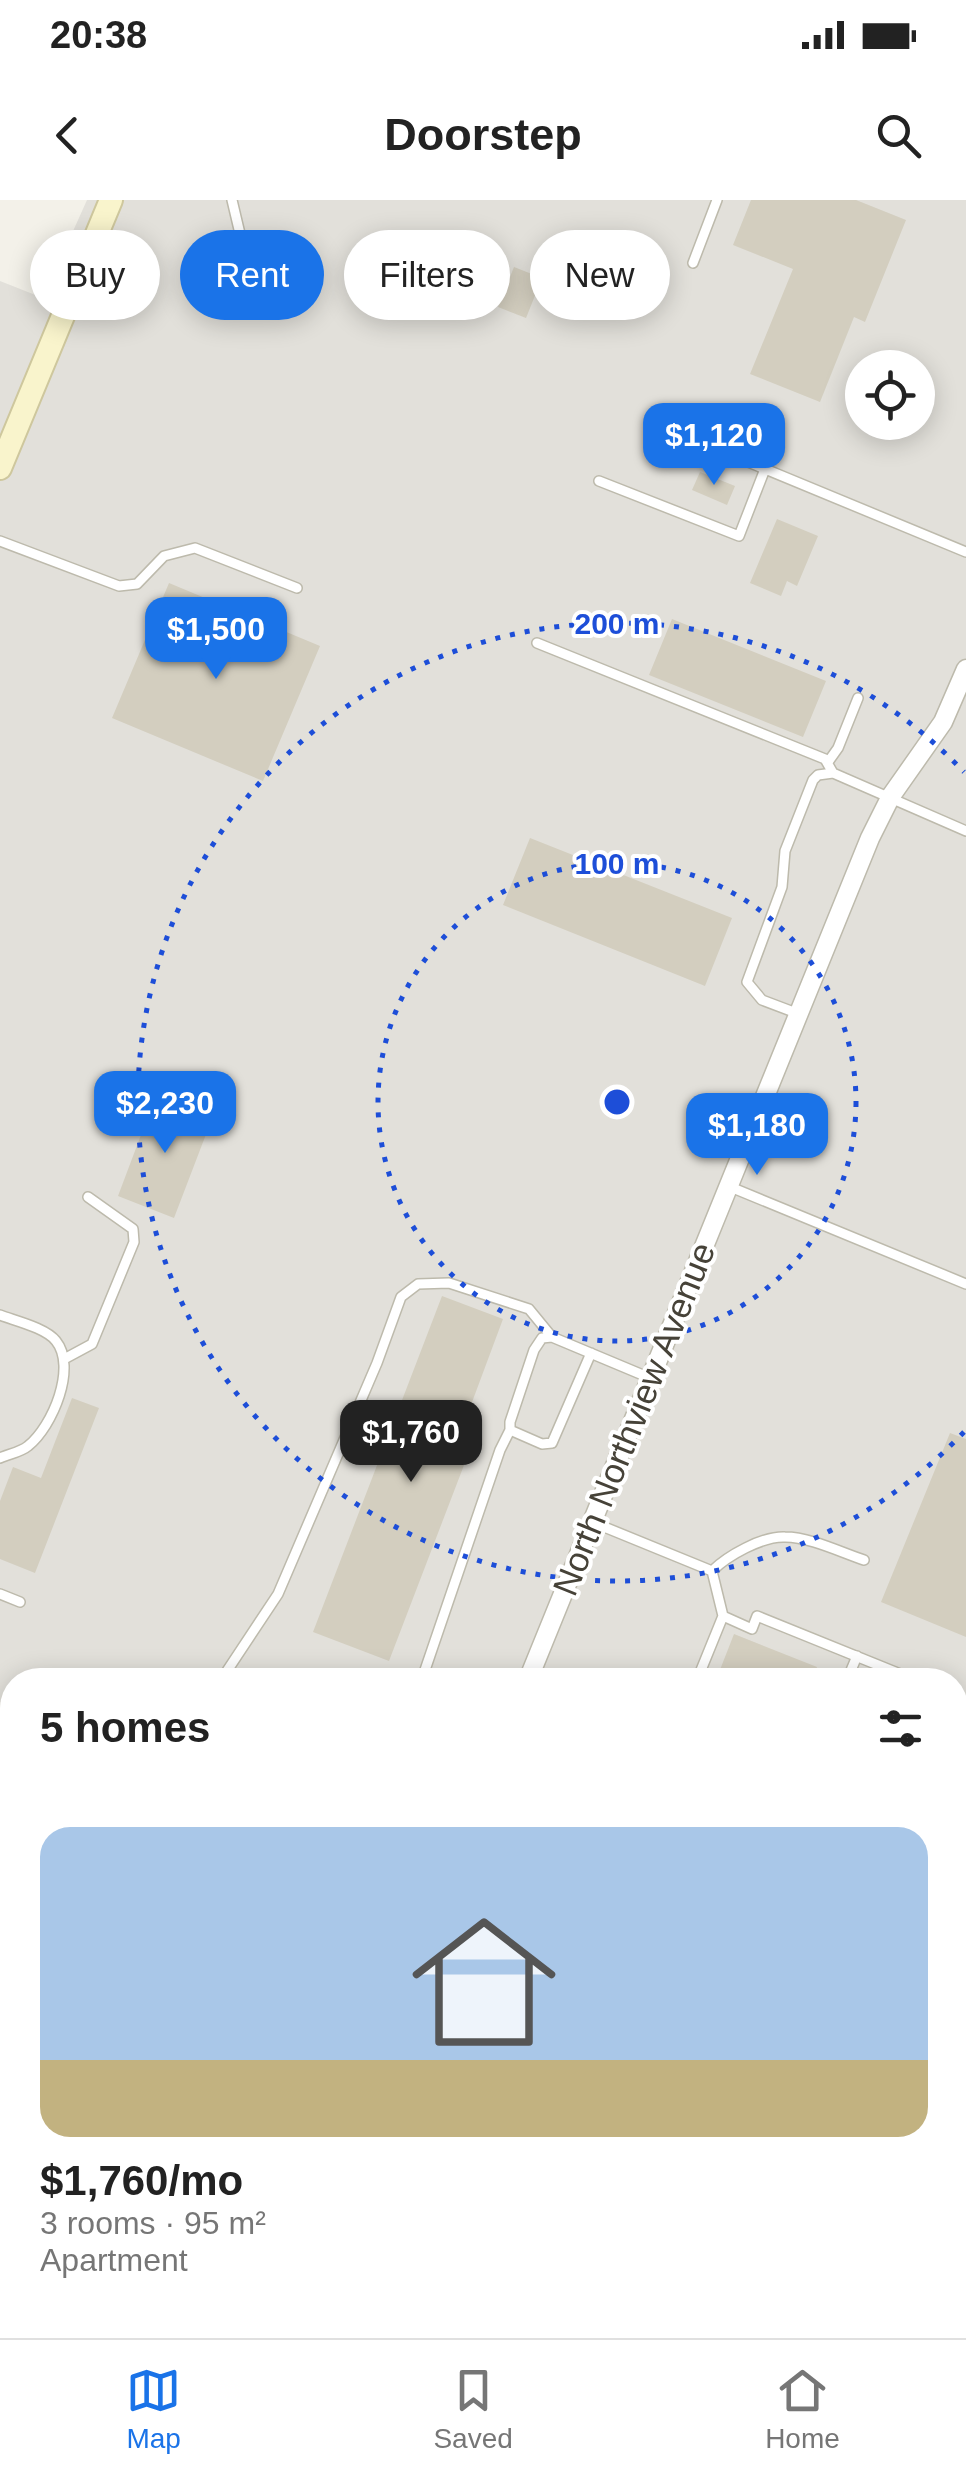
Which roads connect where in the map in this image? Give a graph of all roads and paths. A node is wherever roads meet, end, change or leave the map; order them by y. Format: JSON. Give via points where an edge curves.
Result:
{"nodes":[{"id":1,"x":111,"y":200,"type":"edge"},
{"id":2,"x":232,"y":200,"type":"edge"},
{"id":3,"x":718,"y":200,"type":"edge"},
{"id":4,"x":239,"y":230,"type":"edge"},
{"id":5,"x":693,"y":262,"type":"dead end"},
{"id":6,"x":695,"y":440,"type":"dead end"},
{"id":7,"x":0,"y":468,"type":"edge"},
{"id":8,"x":765,"y":469,"type":"junction"},
{"id":9,"x":599,"y":481,"type":"dead end"},
{"id":10,"x":0,"y":541,"type":"edge"},
{"id":11,"x":966,"y":552,"type":"edge"},
{"id":12,"x":297,"y":588,"type":"dead end"},
{"id":13,"x":537,"y":643,"type":"dead end"},
{"id":14,"x":966,"y":670,"type":"edge"},
{"id":15,"x":858,"y":698,"type":"dead end"},
{"id":16,"x":828,"y":762,"type":"junction"},
{"id":17,"x":834,"y":772,"type":"junction"},
{"id":18,"x":891,"y":796,"type":"junction"},
{"id":19,"x":966,"y":831,"type":"edge"},
{"id":20,"x":798,"y":1014,"type":"junction"},
{"id":21,"x":728,"y":1186,"type":"junction"},
{"id":22,"x":88,"y":1197,"type":"dead end"},
{"id":23,"x":966,"y":1284,"type":"edge"},
{"id":24,"x":0,"y":1315,"type":"edge"},
{"id":25,"x":552,"y":1337,"type":"junction"},
{"id":26,"x":591,"y":1353,"type":"junction"},
{"id":27,"x":66,"y":1358,"type":"junction"},
{"id":28,"x":650,"y":1378,"type":"junction"},
{"id":29,"x":510,"y":1430,"type":"junction"},
{"id":30,"x":0,"y":1458,"type":"edge"},
{"id":31,"x":592,"y":1522,"type":"junction"},
{"id":32,"x":864,"y":1560,"type":"dead end"},
{"id":33,"x":712,"y":1572,"type":"junction"},
{"id":34,"x":0,"y":1594,"type":"edge"},
{"id":35,"x":20,"y":1602,"type":"dead end"},
{"id":36,"x":722,"y":1616,"type":"junction"},
{"id":37,"x":857,"y":1656,"type":"junction"},
{"id":38,"x":880,"y":1666,"type":"joint"},
{"id":39,"x":229,"y":1668,"type":"edge"},
{"id":40,"x":425,"y":1668,"type":"edge"},
{"id":41,"x":533,"y":1668,"type":"edge"},
{"id":42,"x":702,"y":1668,"type":"edge"},
{"id":43,"x":852,"y":1668,"type":"edge"},
{"id":44,"x":883,"y":1668,"type":"edge"}],
"edges":[{"from":1,"to":7,"type":"main road"},
{"from":2,"to":4,"type":"lane"},
{"from":3,"to":5,"type":"lane"},
{"from":6,"to":8,"type":"lane"},
{"from":8,"to":9,"type":"lane","via":[[739,536]]},
{"from":8,"to":11,"type":"lane"},
{"from":10,"to":12,"type":"lane","via":[[119,586],[137,584],[164,556],[195,548]]},
{"from":13,"to":16,"type":"lane"},
{"from":14,"to":18,"type":"street","name":"North Northview Avenue","via":[[943,722]]},
{"from":15,"to":16,"type":"lane"},
{"from":16,"to":17,"type":"lane"},
{"from":17,"to":18,"type":"lane"},
{"from":17,"to":20,"type":"lane","via":[[814,780],[747,982],[762,1000]]},
{"from":18,"to":19,"type":"lane"},
{"from":18,"to":20,"type":"street","name":"North Northview Avenue"},
{"from":20,"to":21,"type":"street","name":"North Northview Avenue"},
{"from":21,"to":23,"type":"lane"},
{"from":21,"to":28,"type":"street","name":"North Northview Avenue"},
{"from":22,"to":27,"type":"lane","via":[[133,1228],[134,1242],[92,1344]]},
{"from":24,"to":27,"type":"lane","via":[[54,1337]]},
{"from":25,"to":26,"type":"lane"},
{"from":25,"to":29,"type":"lane","via":[[542,1338],[534,1350]]},
{"from":25,"to":39,"type":"lane","via":[[529,1309],[449,1283],[418,1284],[401,1298],[278,1594]]},
{"from":26,"to":28,"type":"lane"},
{"from":26,"to":29,"type":"lane","via":[[552,1443]]},
{"from":27,"to":30,"type":"lane","via":[[43,1430],[26,1448]]},
{"from":28,"to":31,"type":"street","name":"North Northview Avenue"},
{"from":29,"to":40,"type":"lane"},
{"from":31,"to":33,"type":"lane"},
{"from":31,"to":41,"type":"street","name":"North Northview Avenue"},
{"from":32,"to":33,"type":"lane","via":[[784,1536]]},
{"from":33,"to":36,"type":"lane"},
{"from":34,"to":35,"type":"lane"},
{"from":36,"to":37,"type":"lane","via":[[752,1628],[757,1616]]},
{"from":36,"to":42,"type":"lane"},
{"from":37,"to":38,"type":"lane"},
{"from":37,"to":43,"type":"lane"},
{"from":38,"to":44,"type":"lane"}]}
